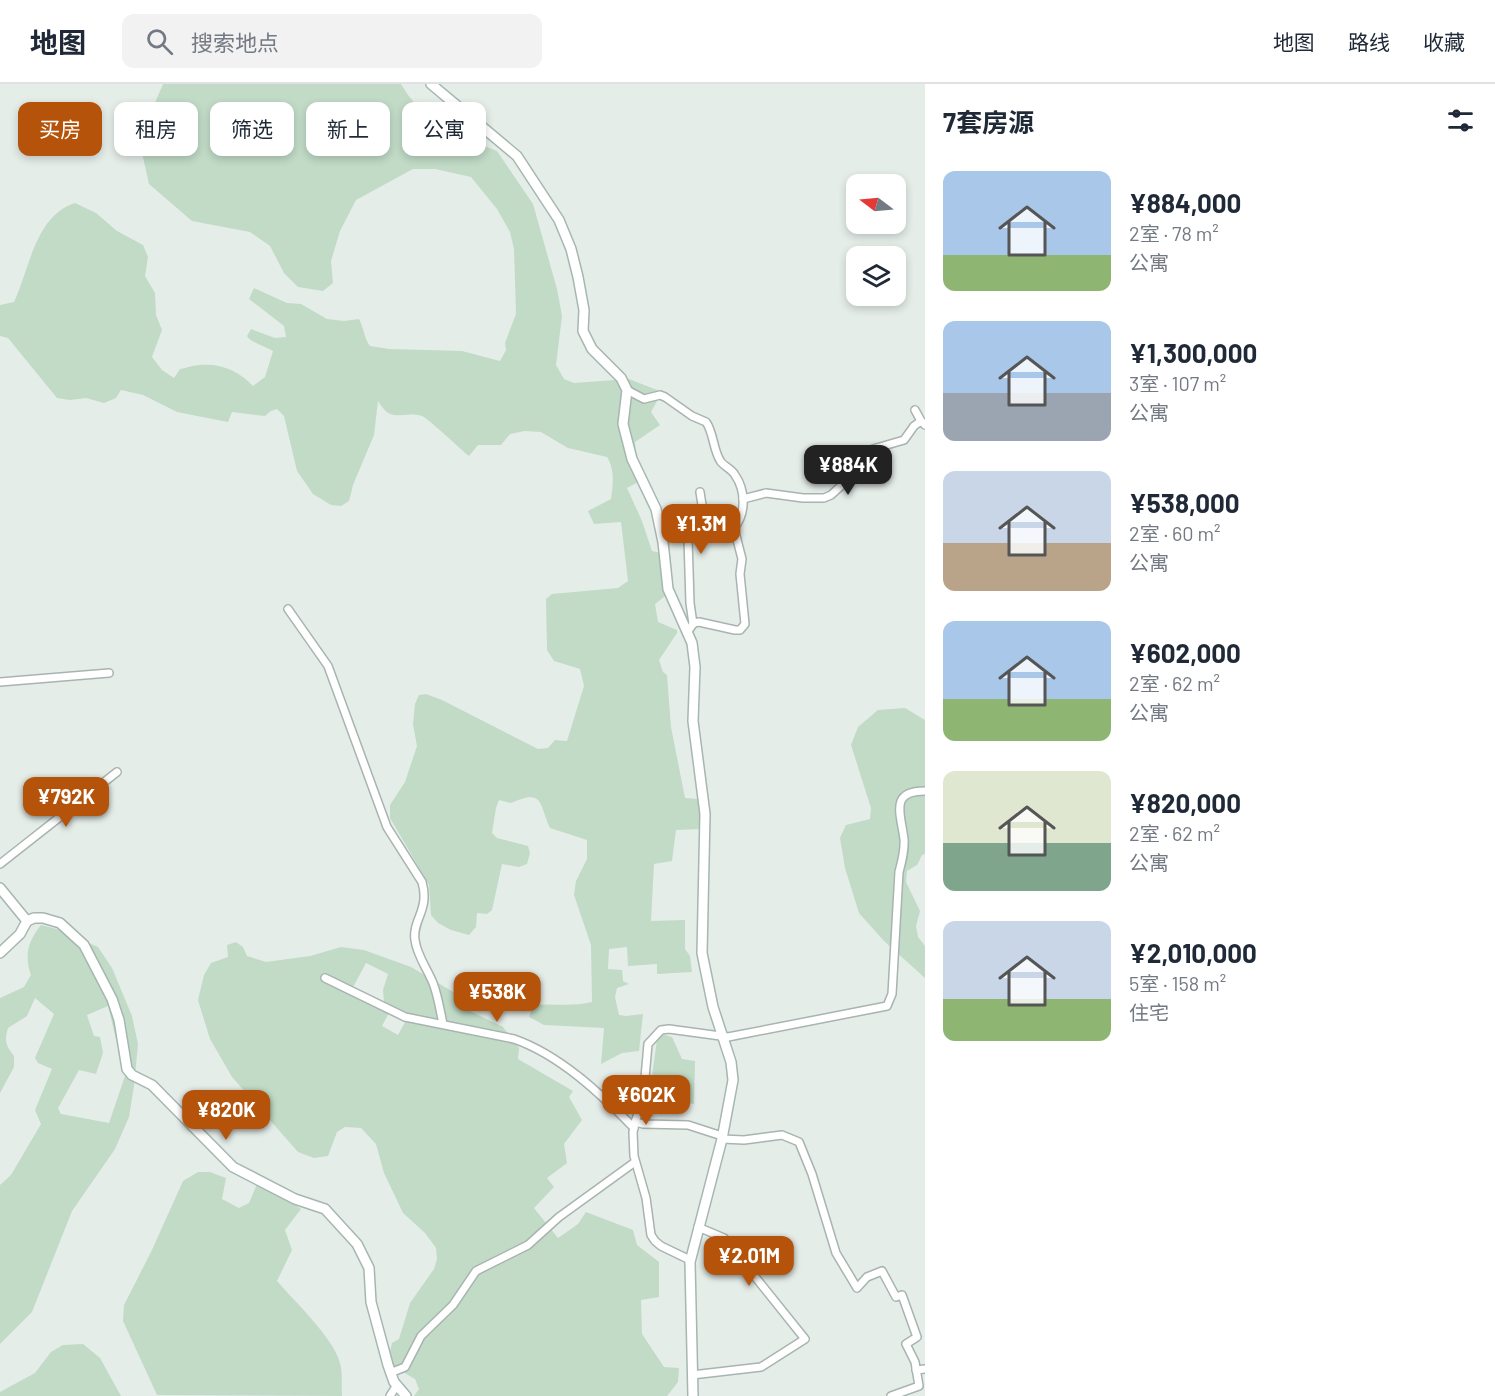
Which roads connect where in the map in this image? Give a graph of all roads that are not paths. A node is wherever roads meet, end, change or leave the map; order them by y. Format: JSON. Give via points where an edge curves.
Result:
{"nodes":[{"id":1,"x":431,"y":84,"type":"edge"},
{"id":2,"x":627,"y":390,"type":"junction"},
{"id":3,"x":915,"y":410,"type":"dead end"},
{"id":4,"x":923,"y":423,"type":"edge"},
{"id":5,"x":700,"y":492,"type":"dead end"},
{"id":6,"x":743,"y":499,"type":"junction"},
{"id":7,"x":288,"y":609,"type":"dead end"},
{"id":8,"x":691,"y":628,"type":"junction"},
{"id":9,"x":109,"y":673,"type":"dead end"},
{"id":10,"x":0,"y":682,"type":"edge"},
{"id":11,"x":117,"y":772,"type":"dead end"},
{"id":12,"x":925,"y":791,"type":"edge"},
{"id":13,"x":0,"y":864,"type":"edge"},
{"id":14,"x":0,"y":888,"type":"edge"},
{"id":15,"x":27,"y":921,"type":"junction"},
{"id":16,"x":0,"y":953,"type":"edge"},
{"id":17,"x":325,"y":978,"type":"dead end"},
{"id":18,"x":442,"y":1024,"type":"junction"},
{"id":19,"x":722,"y":1036,"type":"junction"},
{"id":20,"x":634,"y":1125,"type":"junction"},
{"id":21,"x":722,"y":1137,"type":"junction"},
{"id":22,"x":635,"y":1162,"type":"junction"},
{"id":23,"x":698,"y":1227,"type":"junction"},
{"id":24,"x":690,"y":1260,"type":"junction"},
{"id":25,"x":925,"y":1369,"type":"edge"},
{"id":26,"x":916,"y":1370,"type":"junction"},
{"id":27,"x":390,"y":1373,"type":"junction"},
{"id":28,"x":692,"y":1375,"type":"junction"},
{"id":29,"x":397,"y":1385,"type":"junction"},
{"id":30,"x":390,"y":1396,"type":"edge"},
{"id":31,"x":406,"y":1396,"type":"edge"},
{"id":32,"x":693,"y":1396,"type":"edge"},
{"id":33,"x":891,"y":1396,"type":"edge"}],
"edges":[{"from":1,"to":2,"type":"street","via":[[517,156],[549,203],[571,249],[584,310],[583,331],[592,349],[621,378]]},
{"from":2,"to":6,"type":"street","via":[[644,399],[665,397],[706,422],[720,461],[736,475]]},
{"from":2,"to":8,"type":"street","via":[[623,424],[632,459],[656,509],[668,589]]},
{"from":3,"to":4,"type":"street"},
{"from":4,"to":6,"type":"street","via":[[914,426],[904,440],[873,449],[854,474],[824,498],[766,493]]},
{"from":5,"to":8,"type":"street","via":[[700,514],[688,539]]},
{"from":6,"to":8,"type":"street","via":[[742,519],[734,528],[742,566],[745,624],[741,630],[699,622]]},
{"from":7,"to":18,"type":"street","via":[[328,666],[387,826],[422,882],[424,906],[414,933],[418,953],[433,983]]},
{"from":8,"to":19,"type":"street","via":[[695,668],[693,721],[705,814],[702,953]]},
{"from":9,"to":10,"type":"street"},
{"from":11,"to":13,"type":"street"},
{"from":12,"to":19,"type":"street","via":[[909,792],[901,799],[903,859],[892,994],[887,1006]]},
{"from":14,"to":15,"type":"street"},
{"from":15,"to":16,"type":"street","via":[[20,934]]},
{"from":15,"to":27,"type":"street","via":[[43,918],[60,923],[84,945],[111,999],[127,1069],[132,1075],[152,1085],[233,1167],[295,1199],[325,1209],[357,1244],[369,1268],[371,1302]]},
{"from":17,"to":18,"type":"street","via":[[405,1017]]},
{"from":18,"to":20,"type":"street","via":[[514,1039],[537,1049],[599,1093]]},
{"from":19,"to":20,"type":"street","via":[[669,1029],[654,1036],[646,1052],[643,1100]]},
{"from":19,"to":21,"type":"street","via":[[733,1080]]},
{"from":20,"to":21,"type":"street","via":[[688,1125]]},
{"from":20,"to":22,"type":"street"},
{"from":21,"to":23,"type":"street"},
{"from":21,"to":26,"type":"street","via":[[744,1140],[782,1135],[799,1142],[836,1253],[857,1288],[867,1277],[882,1270],[896,1296],[902,1295],[917,1337],[906,1344]]},
{"from":22,"to":24,"type":"street","via":[[646,1198],[651,1235],[661,1246]]},
{"from":22,"to":27,"type":"street","via":[[559,1217],[528,1245],[476,1270],[453,1305],[420,1336],[405,1367]]},
{"from":23,"to":24,"type":"street"},
{"from":23,"to":28,"type":"street","via":[[724,1238],[805,1339],[761,1367]]},
{"from":24,"to":28,"type":"street"},
{"from":25,"to":26,"type":"street"},
{"from":26,"to":33,"type":"street","via":[[919,1386]]},
{"from":27,"to":29,"type":"street"},
{"from":28,"to":32,"type":"street"},
{"from":29,"to":30,"type":"street"},
{"from":29,"to":31,"type":"street"}]}
